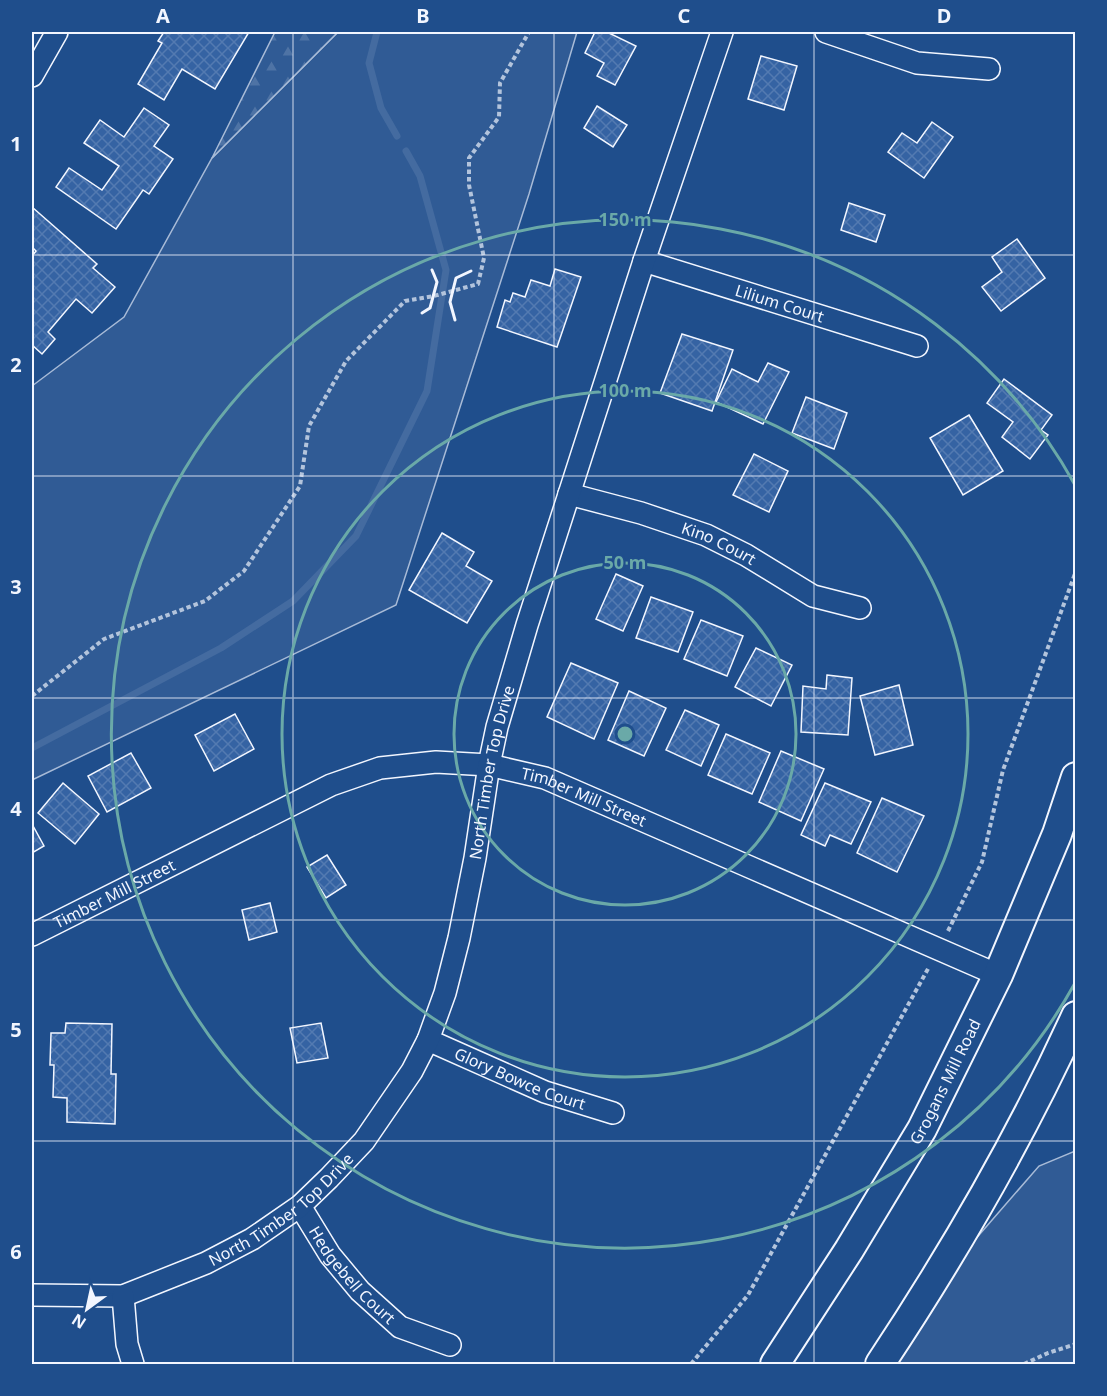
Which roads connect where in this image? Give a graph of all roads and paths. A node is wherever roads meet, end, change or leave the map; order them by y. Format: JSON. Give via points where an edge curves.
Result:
{"nodes":[{"id":1,"x":57,"y":32,"type":"edge"},
{"id":2,"x":529,"y":32,"type":"edge"},
{"id":3,"x":722,"y":32,"type":"edge"},
{"id":4,"x":826,"y":32,"type":"edge"},
{"id":5,"x":989,"y":69,"type":"dead end"},
{"id":6,"x":32,"y":76,"type":"edge"},
{"id":7,"x":644,"y":261,"type":"junction"},
{"id":8,"x":917,"y":346,"type":"dead end"},
{"id":9,"x":569,"y":494,"type":"junction"},
{"id":10,"x":1076,"y":571,"type":"edge"},
{"id":11,"x":860,"y":608,"type":"dead end"},
{"id":12,"x":32,"y":696,"type":"edge"},
{"id":13,"x":489,"y":765,"type":"junction"},
{"id":14,"x":1076,"y":777,"type":"edge"},
{"id":15,"x":32,"y":935,"type":"edge"},
{"id":16,"x":938,"y":950,"type":"junction"},
{"id":17,"x":998,"y":975,"type":"junction"},
{"id":18,"x":1076,"y":1016,"type":"edge"},
{"id":19,"x":428,"y":1040,"type":"junction"},
{"id":20,"x":613,"y":1113,"type":"dead end"},
{"id":21,"x":300,"y":1206,"type":"junction"},
{"id":22,"x":32,"y":1295,"type":"edge"},
{"id":23,"x":123,"y":1296,"type":"junction"},
{"id":24,"x":1076,"y":1344,"type":"edge"},
{"id":25,"x":450,"y":1345,"type":"dead end"},
{"id":26,"x":133,"y":1365,"type":"edge"},
{"id":27,"x":692,"y":1365,"type":"edge"},
{"id":28,"x":775,"y":1365,"type":"edge"},
{"id":29,"x":880,"y":1365,"type":"edge"},
{"id":30,"x":1024,"y":1365,"type":"edge"}],
"edges":[{"from":1,"to":6,"type":"street"},
{"from":2,"to":12,"type":"path","via":[[500,83],[499,117],[469,158],[469,185],[484,258],[478,284],[405,301],[346,360],[309,426],[300,486],[244,571],[205,601],[104,639]]},
{"from":3,"to":7,"type":"street","name":"North Timber Top Drive"},
{"from":4,"to":5,"type":"street","via":[[917,63]]},
{"from":7,"to":8,"type":"street","name":"Lilium Court"},
{"from":7,"to":9,"type":"street","name":"North Timber Top Drive"},
{"from":9,"to":11,"type":"street","name":"Kino Court","via":[[706,535],[813,596]]},
{"from":9,"to":13,"type":"street","name":"North Timber Top Drive","via":[[497,727]]},
{"from":10,"to":16,"type":"path","via":[[1003,770],[982,862]]},
{"from":13,"to":15,"type":"street","name":"Timber Mill Street","via":[[436,762],[380,768],[331,785]]},
{"from":13,"to":16,"type":"street","name":"Timber Mill Street","via":[[545,778]]},
{"from":13,"to":19,"type":"street","name":"North Timber Top Drive","via":[[459,938]]},
{"from":14,"to":17,"type":"main road","name":"Grogans Mill Road","via":[[1057,834]]},
{"from":16,"to":17,"type":"street","name":"Timber Mill Street"},
{"from":16,"to":27,"type":"path","via":[[748,1295]]},
{"from":17,"to":28,"type":"main road","name":"Grogans Mill Road","via":[[922,1130]]},
{"from":18,"to":29,"type":"main road","via":[[993,1178]]},
{"from":19,"to":20,"type":"street","name":"Glory Bowce Court","via":[[545,1092]]},
{"from":19,"to":21,"type":"street","name":"North Timber Top Drive","via":[[393,1102],[364,1141]]},
{"from":21,"to":23,"type":"street","name":"North Timber Top Drive","via":[[252,1239],[206,1263]]},
{"from":21,"to":25,"type":"street","name":"Hedgebell Court","via":[[330,1255],[360,1291],[400,1328]]},
{"from":22,"to":23,"type":"street","name":"North Timber Top Drive"},
{"from":23,"to":26,"type":"street"},
{"from":24,"to":30,"type":"path"}]}
